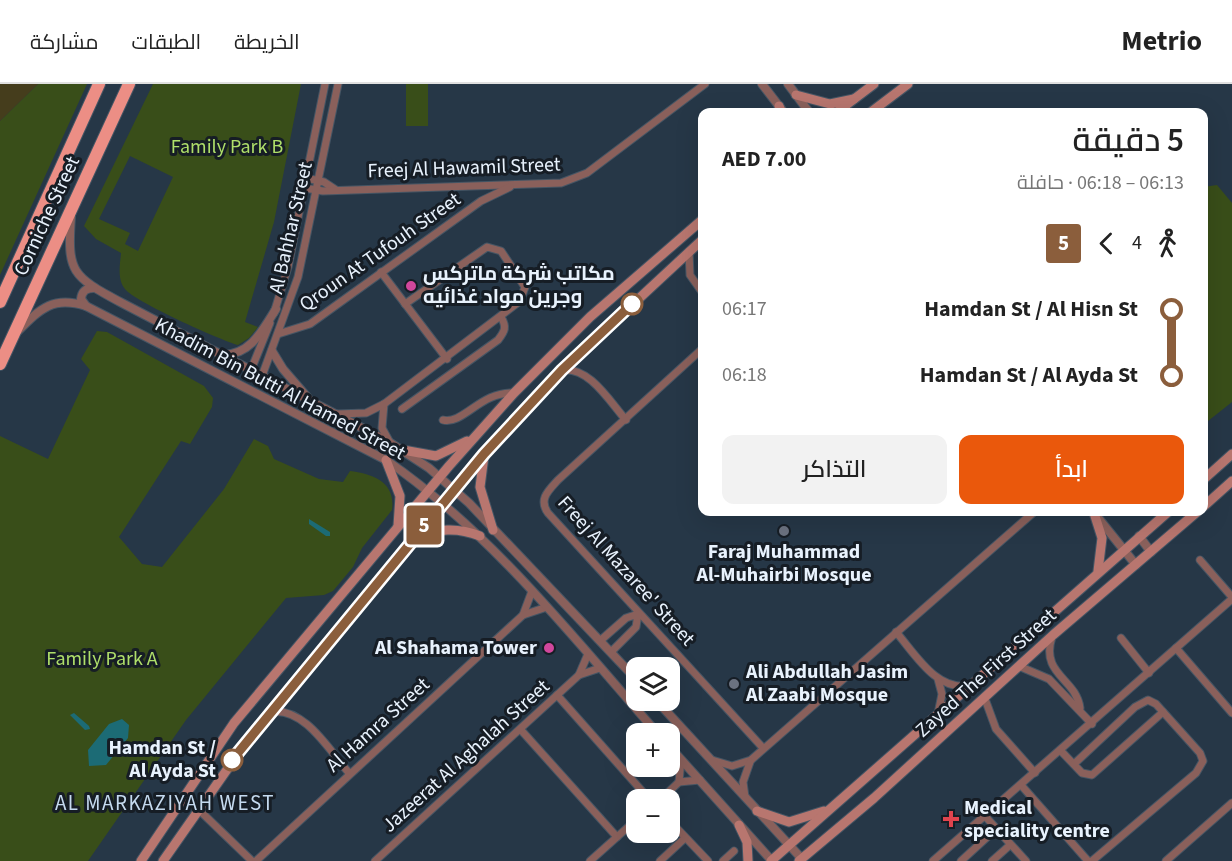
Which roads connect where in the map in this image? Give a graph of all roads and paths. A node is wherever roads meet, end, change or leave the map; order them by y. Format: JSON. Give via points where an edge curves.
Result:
{"nodes":[{"id":1,"x":99,"y":84,"type":"edge"},
{"id":2,"x":129,"y":84,"type":"edge"},
{"id":3,"x":325,"y":84,"type":"edge"},
{"id":4,"x":338,"y":84,"type":"edge"},
{"id":5,"x":705,"y":84,"type":"edge"},
{"id":6,"x":762,"y":84,"type":"edge"},
{"id":7,"x":788,"y":84,"type":"edge"},
{"id":8,"x":874,"y":84,"type":"edge"},
{"id":9,"x":908,"y":84,"type":"edge"},
{"id":10,"x":796,"y":95,"type":"junction"},
{"id":11,"x":854,"y":99,"type":"junction"},
{"id":12,"x":780,"y":108,"type":"edge"},
{"id":13,"x":806,"y":108,"type":"edge"},
{"id":14,"x":842,"y":108,"type":"edge"},
{"id":15,"x":876,"y":108,"type":"edge"},
{"id":16,"x":306,"y":178,"type":"junction"},
{"id":17,"x":319,"y":181,"type":"junction"},
{"id":18,"x":514,"y":185,"type":"junction"},
{"id":19,"x":482,"y":186,"type":"junction"},
{"id":20,"x":304,"y":188,"type":"junction"},
{"id":21,"x":336,"y":189,"type":"junction"},
{"id":22,"x":317,"y":190,"type":"junction"},
{"id":23,"x":481,"y":201,"type":"junction"},
{"id":24,"x":72,"y":210,"type":"junction"},
{"id":25,"x":698,"y":223,"type":"edge"},
{"id":26,"x":698,"y":243,"type":"edge"},
{"id":27,"x":689,"y":251,"type":"junction"},
{"id":28,"x":381,"y":272,"type":"junction"},
{"id":29,"x":698,"y":286,"type":"edge"},
{"id":30,"x":94,"y":288,"type":"junction"},
{"id":31,"x":0,"y":302,"type":"edge"},
{"id":32,"x":405,"y":304,"type":"junction"},
{"id":33,"x":86,"y":306,"type":"junction"},
{"id":34,"x":276,"y":309,"type":"junction"},
{"id":35,"x":501,"y":317,"type":"junction"},
{"id":36,"x":284,"y":319,"type":"junction"},
{"id":37,"x":297,"y":329,"type":"junction"},
{"id":38,"x":278,"y":334,"type":"junction"},
{"id":39,"x":12,"y":339,"type":"junction"},
{"id":40,"x":272,"y":351,"type":"junction"},
{"id":41,"x":698,"y":353,"type":"edge"},
{"id":42,"x":222,"y":355,"type":"junction"},
{"id":43,"x":447,"y":359,"type":"junction"},
{"id":44,"x":0,"y":364,"type":"edge"},
{"id":45,"x":251,"y":370,"type":"junction"},
{"id":46,"x":562,"y":370,"type":"junction"},
{"id":47,"x":425,"y":374,"type":"junction"},
{"id":48,"x":262,"y":376,"type":"junction"},
{"id":49,"x":442,"y":378,"type":"junction"},
{"id":50,"x":514,"y":393,"type":"junction"},
{"id":51,"x":312,"y":403,"type":"junction"},
{"id":52,"x":384,"y":404,"type":"junction"},
{"id":53,"x":402,"y":409,"type":"dead end"},
{"id":54,"x":335,"y":414,"type":"junction"},
{"id":55,"x":443,"y":420,"type":"dead end"},
{"id":56,"x":626,"y":420,"type":"junction"},
{"id":57,"x":476,"y":435,"type":"junction"},
{"id":58,"x":389,"y":441,"type":"junction"},
{"id":59,"x":403,"y":450,"type":"junction"},
{"id":60,"x":484,"y":454,"type":"junction"},
{"id":61,"x":1232,"y":454,"type":"edge"},
{"id":62,"x":386,"y":460,"type":"junction"},
{"id":63,"x":1208,"y":476,"type":"edge"},
{"id":64,"x":440,"y":477,"type":"junction"},
{"id":65,"x":1232,"y":481,"type":"edge"},
{"id":66,"x":454,"y":490,"type":"junction"},
{"id":67,"x":428,"y":491,"type":"junction"},
{"id":68,"x":1208,"y":503,"type":"edge"},
{"id":69,"x":442,"y":504,"type":"junction"},
{"id":70,"x":1029,"y":516,"type":"edge"},
{"id":71,"x":1094,"y":516,"type":"edge"},
{"id":72,"x":1096,"y":516,"type":"edge"},
{"id":73,"x":1163,"y":516,"type":"edge"},
{"id":74,"x":1192,"y":516,"type":"edge"},
{"id":75,"x":1026,"y":518,"type":"joint"},
{"id":76,"x":398,"y":526,"type":"junction"},
{"id":77,"x":493,"y":530,"type":"junction"},
{"id":78,"x":480,"y":536,"type":"junction"},
{"id":79,"x":1139,"y":536,"type":"junction"},
{"id":80,"x":410,"y":541,"type":"junction"},
{"id":81,"x":1123,"y":549,"type":"junction"},
{"id":82,"x":1151,"y":552,"type":"junction"},
{"id":83,"x":1200,"y":560,"type":"dead end"},
{"id":84,"x":1136,"y":565,"type":"junction"},
{"id":85,"x":1098,"y":571,"type":"junction"},
{"id":86,"x":532,"y":591,"type":"junction"},
{"id":87,"x":1232,"y":598,"type":"edge"},
{"id":88,"x":547,"y":607,"type":"junction"},
{"id":89,"x":523,"y":615,"type":"junction"},
{"id":90,"x":896,"y":632,"type":"junction"},
{"id":91,"x":1053,"y":635,"type":"junction"},
{"id":92,"x":1121,"y":639,"type":"dead end"},
{"id":93,"x":601,"y":640,"type":"junction"},
{"id":94,"x":1176,"y":648,"type":"junction"},
{"id":95,"x":611,"y":652,"type":"junction"},
{"id":96,"x":588,"y":654,"type":"junction"},
{"id":97,"x":1021,"y":667,"type":"junction"},
{"id":98,"x":600,"y":668,"type":"junction"},
{"id":99,"x":626,"y":668,"type":"edge"},
{"id":100,"x":1149,"y":673,"type":"junction"},
{"id":101,"x":579,"y":675,"type":"junction"},
{"id":102,"x":938,"y":679,"type":"junction"},
{"id":103,"x":972,"y":686,"type":"junction"},
{"id":104,"x":557,"y":695,"type":"junction"},
{"id":105,"x":985,"y":699,"type":"junction"},
{"id":106,"x":1080,"y":708,"type":"junction"},
{"id":107,"x":666,"y":711,"type":"edge"},
{"id":108,"x":270,"y":712,"type":"junction"},
{"id":109,"x":1164,"y":712,"type":"junction"},
{"id":110,"x":1232,"y":713,"type":"edge"},
{"id":111,"x":938,"y":716,"type":"junction"},
{"id":112,"x":648,"y":723,"type":"edge"},
{"id":113,"x":1092,"y":724,"type":"junction"},
{"id":114,"x":521,"y":730,"type":"junction"},
{"id":115,"x":763,"y":748,"type":"junction"},
{"id":116,"x":1061,"y":751,"type":"junction"},
{"id":117,"x":681,"y":760,"type":"joint"},
{"id":118,"x":712,"y":760,"type":"junction"},
{"id":119,"x":751,"y":760,"type":"junction"},
{"id":120,"x":1074,"y":764,"type":"junction"},
{"id":121,"x":349,"y":773,"type":"junction"},
{"id":122,"x":1035,"y":773,"type":"junction"},
{"id":123,"x":700,"y":780,"type":"junction"},
{"id":124,"x":679,"y":782,"type":"junction"},
{"id":125,"x":1021,"y":785,"type":"junction"},
{"id":126,"x":640,"y":789,"type":"edge"},
{"id":127,"x":672,"y":789,"type":"edge"},
{"id":128,"x":745,"y":797,"type":"junction"},
{"id":129,"x":1232,"y":803,"type":"edge"},
{"id":130,"x":832,"y":808,"type":"junction"},
{"id":131,"x":198,"y":809,"type":"junction"},
{"id":132,"x":757,"y":811,"type":"junction"},
{"id":133,"x":984,"y":815,"type":"junction"},
{"id":134,"x":739,"y":825,"type":"junction"},
{"id":135,"x":626,"y":829,"type":"edge"},
{"id":136,"x":996,"y":829,"type":"junction"},
{"id":137,"x":680,"y":832,"type":"edge"},
{"id":138,"x":617,"y":837,"type":"junction"},
{"id":139,"x":685,"y":838,"type":"junction"},
{"id":140,"x":790,"y":844,"type":"junction"},
{"id":141,"x":1010,"y":844,"type":"junction"},
{"id":142,"x":734,"y":851,"type":"dead end"},
{"id":143,"x":801,"y":860,"type":"edge"},
{"id":144,"x":141,"y":861,"type":"edge"},
{"id":145,"x":163,"y":861,"type":"edge"},
{"id":146,"x":254,"y":861,"type":"edge"},
{"id":147,"x":375,"y":861,"type":"edge"},
{"id":148,"x":590,"y":861,"type":"edge"},
{"id":149,"x":660,"y":861,"type":"edge"},
{"id":150,"x":708,"y":861,"type":"edge"},
{"id":151,"x":723,"y":861,"type":"edge"},
{"id":152,"x":748,"y":861,"type":"edge"},
{"id":153,"x":772,"y":861,"type":"edge"},
{"id":154,"x":933,"y":861,"type":"edge"},
{"id":155,"x":961,"y":861,"type":"edge"},
{"id":156,"x":992,"y":861,"type":"edge"},
{"id":157,"x":1026,"y":861,"type":"edge"},
{"id":158,"x":1090,"y":861,"type":"edge"},
{"id":159,"x":1166,"y":861,"type":"edge"}],
"edges":[{"from":1,"to":31,"type":"highway","name":"Corniche Street"},
{"from":2,"to":24,"type":"highway","name":"Corniche Street"},
{"from":3,"to":16,"type":"street","name":"Al Bahhar Street"},
{"from":4,"to":17,"type":"street","name":"Al Bahhar Street"},
{"from":5,"to":18,"type":"street","name":"Freej Al Hawamil Street","via":[[579,177],[552,185]]},
{"from":6,"to":12,"type":"street"},
{"from":7,"to":10,"type":"street"},
{"from":8,"to":11,"type":"main road"},
{"from":9,"to":15,"type":"main road"},
{"from":10,"to":11,"type":"main road","via":[[831,104]]},
{"from":10,"to":13,"type":"street"},
{"from":11,"to":14,"type":"main road"},
{"from":16,"to":17,"type":"street","name":"Freej Al Hawamil Street"},
{"from":16,"to":20,"type":"street","name":"Al Bahhar Street"},
{"from":17,"to":21,"type":"street","name":"Freej Al Hawamil Street"},
{"from":17,"to":22,"type":"street","name":"Al Bahhar Street"},
{"from":18,"to":19,"type":"street","name":"Freej Al Hawamil Street"},
{"from":18,"to":23,"type":"street","name":"Qroun At Tufouh Street"},
{"from":19,"to":21,"type":"street","name":"Freej Al Hawamil Street"},
{"from":19,"to":23,"type":"street","name":"Qroun At Tufouh Street"},
{"from":20,"to":22,"type":"street","name":"Freej Al Hawamil Street"},
{"from":20,"to":34,"type":"street","name":"Al Bahhar Street"},
{"from":21,"to":22,"type":"street","name":"Freej Al Hawamil Street"},
{"from":22,"to":36,"type":"street","name":"Al Bahhar Street","via":[[298,277]]},
{"from":23,"to":28,"type":"street","name":"Qroun At Tufouh Street"},
{"from":24,"to":30,"type":"street","name":"Khadim Bin Butti Al Hamed Street","via":[[70,262]]},
{"from":24,"to":39,"type":"highway","name":"Corniche Street"},
{"from":25,"to":50,"type":"main road","via":[[590,317]]},
{"from":26,"to":27,"type":"main road"},
{"from":27,"to":29,"type":"street","via":[[690,275]]},
{"from":27,"to":46,"type":"main road"},
{"from":28,"to":32,"type":"street"},
{"from":28,"to":37,"type":"street","name":"Qroun At Tufouh Street","via":[[310,324]]},
{"from":30,"to":33,"type":"street","via":[[82,294]]},
{"from":30,"to":42,"type":"street","name":"Khadim Bin Butti Al Hamed Street"},
{"from":32,"to":35,"type":"street","via":[[482,249],[492,247],[501,251],[525,287],[520,301]]},
{"from":32,"to":43,"type":"street"},
{"from":33,"to":39,"type":"street","name":"Khadim Bin Butti Al Hamed Street","via":[[69,302],[47,306]]},
{"from":33,"to":62,"type":"street","name":"Khadim Bin Butti Al Hamed Street"},
{"from":34,"to":42,"type":"street","via":[[254,342],[242,351]]},
{"from":34,"to":45,"type":"street","name":"Al Bahhar Street"},
{"from":35,"to":43,"type":"street"},
{"from":35,"to":49,"type":"street","via":[[505,332],[498,340]]},
{"from":36,"to":37,"type":"street","name":"Qroun At Tufouh Street"},
{"from":36,"to":38,"type":"street","name":"Al Bahhar Street"},
{"from":37,"to":38,"type":"street","name":"Qroun At Tufouh Street"},
{"from":38,"to":40,"type":"street","name":"Al Bahhar Street"},
{"from":39,"to":44,"type":"highway","name":"Corniche Street"},
{"from":40,"to":48,"type":"street","name":"Al Bahhar Street"},
{"from":40,"to":51,"type":"street"},
{"from":41,"to":56,"type":"street","name":"Freej Al Mazaree' Street"},
{"from":42,"to":45,"type":"street","name":"Khadim Bin Butti Al Hamed Street"},
{"from":43,"to":47,"type":"street"},
{"from":45,"to":48,"type":"street","name":"Khadim Bin Butti Al Hamed Street"},
{"from":46,"to":56,"type":"street","via":[[584,375]]},
{"from":46,"to":60,"type":"main road"},
{"from":47,"to":49,"type":"street"},
{"from":47,"to":52,"type":"street"},
{"from":48,"to":51,"type":"street","name":"Khadim Bin Butti Al Hamed Street"},
{"from":49,"to":53,"type":"street"},
{"from":50,"to":55,"type":"street","via":[[487,397],[456,420]]},
{"from":50,"to":57,"type":"main road"},
{"from":51,"to":54,"type":"street","name":"Khadim Bin Butti Al Hamed Street"},
{"from":52,"to":54,"type":"street","via":[[366,413]]},
{"from":52,"to":58,"type":"street","via":[[382,428]]},
{"from":54,"to":58,"type":"street","name":"Khadim Bin Butti Al Hamed Street"},
{"from":56,"to":115,"type":"street","name":"Freej Al Mazaree' Street","via":[[548,491],[543,500],[545,509]]},
{"from":57,"to":59,"type":"main road","via":[[436,456]]},
{"from":57,"to":64,"type":"main road"},
{"from":58,"to":59,"type":"street","name":"Khadim Bin Butti Al Hamed Street"},
{"from":59,"to":64,"type":"street","name":"Khadim Bin Butti Al Hamed Street"},
{"from":60,"to":66,"type":"main road"},
{"from":60,"to":77,"type":"main road","via":[[480,487]]},
{"from":61,"to":63,"type":"main road"},
{"from":62,"to":67,"type":"street","name":"Khadim Bin Butti Al Hamed Street"},
{"from":62,"to":76,"type":"main road","via":[[399,489]]},
{"from":64,"to":66,"type":"street","name":"Khadim Bin Butti Al Hamed Street"},
{"from":64,"to":67,"type":"main road"},
{"from":65,"to":68,"type":"main road"},
{"from":66,"to":69,"type":"main road"},
{"from":66,"to":77,"type":"street","name":"Khadim Bin Butti Al Hamed Street"},
{"from":67,"to":69,"type":"street","name":"Khadim Bin Butti Al Hamed Street"},
{"from":67,"to":76,"type":"main road"},
{"from":69,"to":78,"type":"street","name":"Khadim Bin Butti Al Hamed Street"},
{"from":69,"to":80,"type":"main road"},
{"from":70,"to":75,"type":"street"},
{"from":71,"to":85,"type":"main road","via":[[1102,538]]},
{"from":72,"to":81,"type":"street"},
{"from":73,"to":79,"type":"main road","name":"Zayed The First Street"},
{"from":74,"to":82,"type":"main road","name":"Zayed The First Street"},
{"from":75,"to":90,"type":"street"},
{"from":76,"to":144,"type":"main road","via":[[234,723]]},
{"from":77,"to":93,"type":"street","name":"Khadim Bin Butti Al Hamed Street"},
{"from":78,"to":80,"type":"main road","via":[[445,529]]},
{"from":78,"to":86,"type":"street","name":"Khadim Bin Butti Al Hamed Street"},
{"from":79,"to":81,"type":"main road","name":"Zayed The First Street"},
{"from":79,"to":82,"type":"street"},
{"from":80,"to":108,"type":"main road"},
{"from":81,"to":84,"type":"street"},
{"from":81,"to":85,"type":"main road","name":"Zayed The First Street"},
{"from":82,"to":84,"type":"main road","name":"Zayed The First Street"},
{"from":83,"to":87,"type":"street"},
{"from":84,"to":91,"type":"main road","name":"Zayed The First Street"},
{"from":85,"to":103,"type":"main road","name":"Zayed The First Street"},
{"from":86,"to":88,"type":"street","name":"Khadim Bin Butti Al Hamed Street"},
{"from":86,"to":89,"type":"street","name":"Al Hamra Street"},
{"from":87,"to":94,"type":"street"},
{"from":88,"to":89,"type":"street","name":"Al Hamra Street"},
{"from":88,"to":96,"type":"street","name":"Khadim Bin Butti Al Hamed Street"},
{"from":89,"to":121,"type":"street","name":"Al Hamra Street"},
{"from":90,"to":102,"type":"street"},
{"from":90,"to":115,"type":"street"},
{"from":91,"to":97,"type":"main road","name":"Zayed The First Street"},
{"from":91,"to":106,"type":"street","via":[[1049,655],[1053,668],[1076,696]]},
{"from":92,"to":100,"type":"street"},
{"from":93,"to":95,"type":"street","name":"Khadim Bin Butti Al Hamed Street"},
{"from":93,"to":95,"type":"street","via":[[626,618],[638,614],[636,627]]},
{"from":94,"to":100,"type":"street"},
{"from":94,"to":110,"type":"street"},
{"from":95,"to":99,"type":"street","name":"Khadim Bin Butti Al Hamed Street"},
{"from":96,"to":98,"type":"street","name":"Khadim Bin Butti Al Hamed Street"},
{"from":96,"to":101,"type":"street","name":"Jazeerat Al Aghalah Street"},
{"from":97,"to":105,"type":"main road","name":"Zayed The First Street"},
{"from":97,"to":106,"type":"street","via":[[1049,679]]},
{"from":98,"to":101,"type":"street","name":"Jazeerat Al Aghalah Street"},
{"from":98,"to":112,"type":"street","name":"Khadim Bin Butti Al Hamed Street"},
{"from":100,"to":113,"type":"street"},
{"from":101,"to":104,"type":"street","name":"Jazeerat Al Aghalah Street"},
{"from":102,"to":103,"type":"street","via":[[954,686]]},
{"from":102,"to":111,"type":"street","via":[[942,701]]},
{"from":103,"to":111,"type":"main road","name":"Zayed The First Street"},
{"from":104,"to":114,"type":"street","name":"Jazeerat Al Aghalah Street"},
{"from":104,"to":126,"type":"street"},
{"from":105,"to":122,"type":"street","via":[[996,729]]},
{"from":105,"to":143,"type":"main road","name":"Zayed The First Street"},
{"from":106,"to":113,"type":"street"},
{"from":107,"to":118,"type":"street"},
{"from":108,"to":121,"type":"street","via":[[298,717]]},
{"from":108,"to":131,"type":"main road"},
{"from":109,"to":120,"type":"street","via":[[1151,701],[1141,702]]},
{"from":109,"to":120,"type":"street","via":[[1095,774],[1085,775]]},
{"from":109,"to":158,"type":"street","via":[[1200,753],[1201,765]]},
{"from":111,"to":130,"type":"main road","name":"Zayed The First Street"},
{"from":113,"to":116,"type":"street"},
{"from":114,"to":138,"type":"street"},
{"from":114,"to":147,"type":"street","name":"Jazeerat Al Aghalah Street"},
{"from":115,"to":119,"type":"street"},
{"from":116,"to":120,"type":"street"},
{"from":116,"to":122,"type":"street"},
{"from":117,"to":123,"type":"street"},
{"from":117,"to":124,"type":"street"},
{"from":118,"to":119,"type":"street","via":[[732,766]]},
{"from":118,"to":128,"type":"street"},
{"from":119,"to":128,"type":"street","via":[[744,774]]},
{"from":121,"to":146,"type":"street","name":"Al Hamra Street"},
{"from":122,"to":125,"type":"street"},
{"from":123,"to":124,"type":"street"},
{"from":123,"to":134,"type":"street"},
{"from":124,"to":127,"type":"street"},
{"from":125,"to":133,"type":"street"},
{"from":125,"to":158,"type":"street"},
{"from":128,"to":132,"type":"street"},
{"from":129,"to":159,"type":"street"},
{"from":130,"to":132,"type":"main road","via":[[789,822]]},
{"from":130,"to":140,"type":"main road","name":"Zayed The First Street"},
{"from":131,"to":145,"type":"main road"},
{"from":131,"to":146,"type":"street"},
{"from":132,"to":140,"type":"street"},
{"from":133,"to":136,"type":"street"},
{"from":133,"to":154,"type":"street"},
{"from":134,"to":152,"type":"main road","via":[[747,842]]},
{"from":134,"to":153,"type":"street"},
{"from":135,"to":138,"type":"street"},
{"from":136,"to":141,"type":"street"},
{"from":136,"to":155,"type":"street"},
{"from":137,"to":139,"type":"street"},
{"from":138,"to":148,"type":"street"},
{"from":139,"to":149,"type":"street"},
{"from":139,"to":150,"type":"street"},
{"from":140,"to":143,"type":"street"},
{"from":140,"to":153,"type":"main road","name":"Zayed The First Street"},
{"from":141,"to":156,"type":"street"},
{"from":141,"to":157,"type":"street"},
{"from":142,"to":151,"type":"street"}]}
